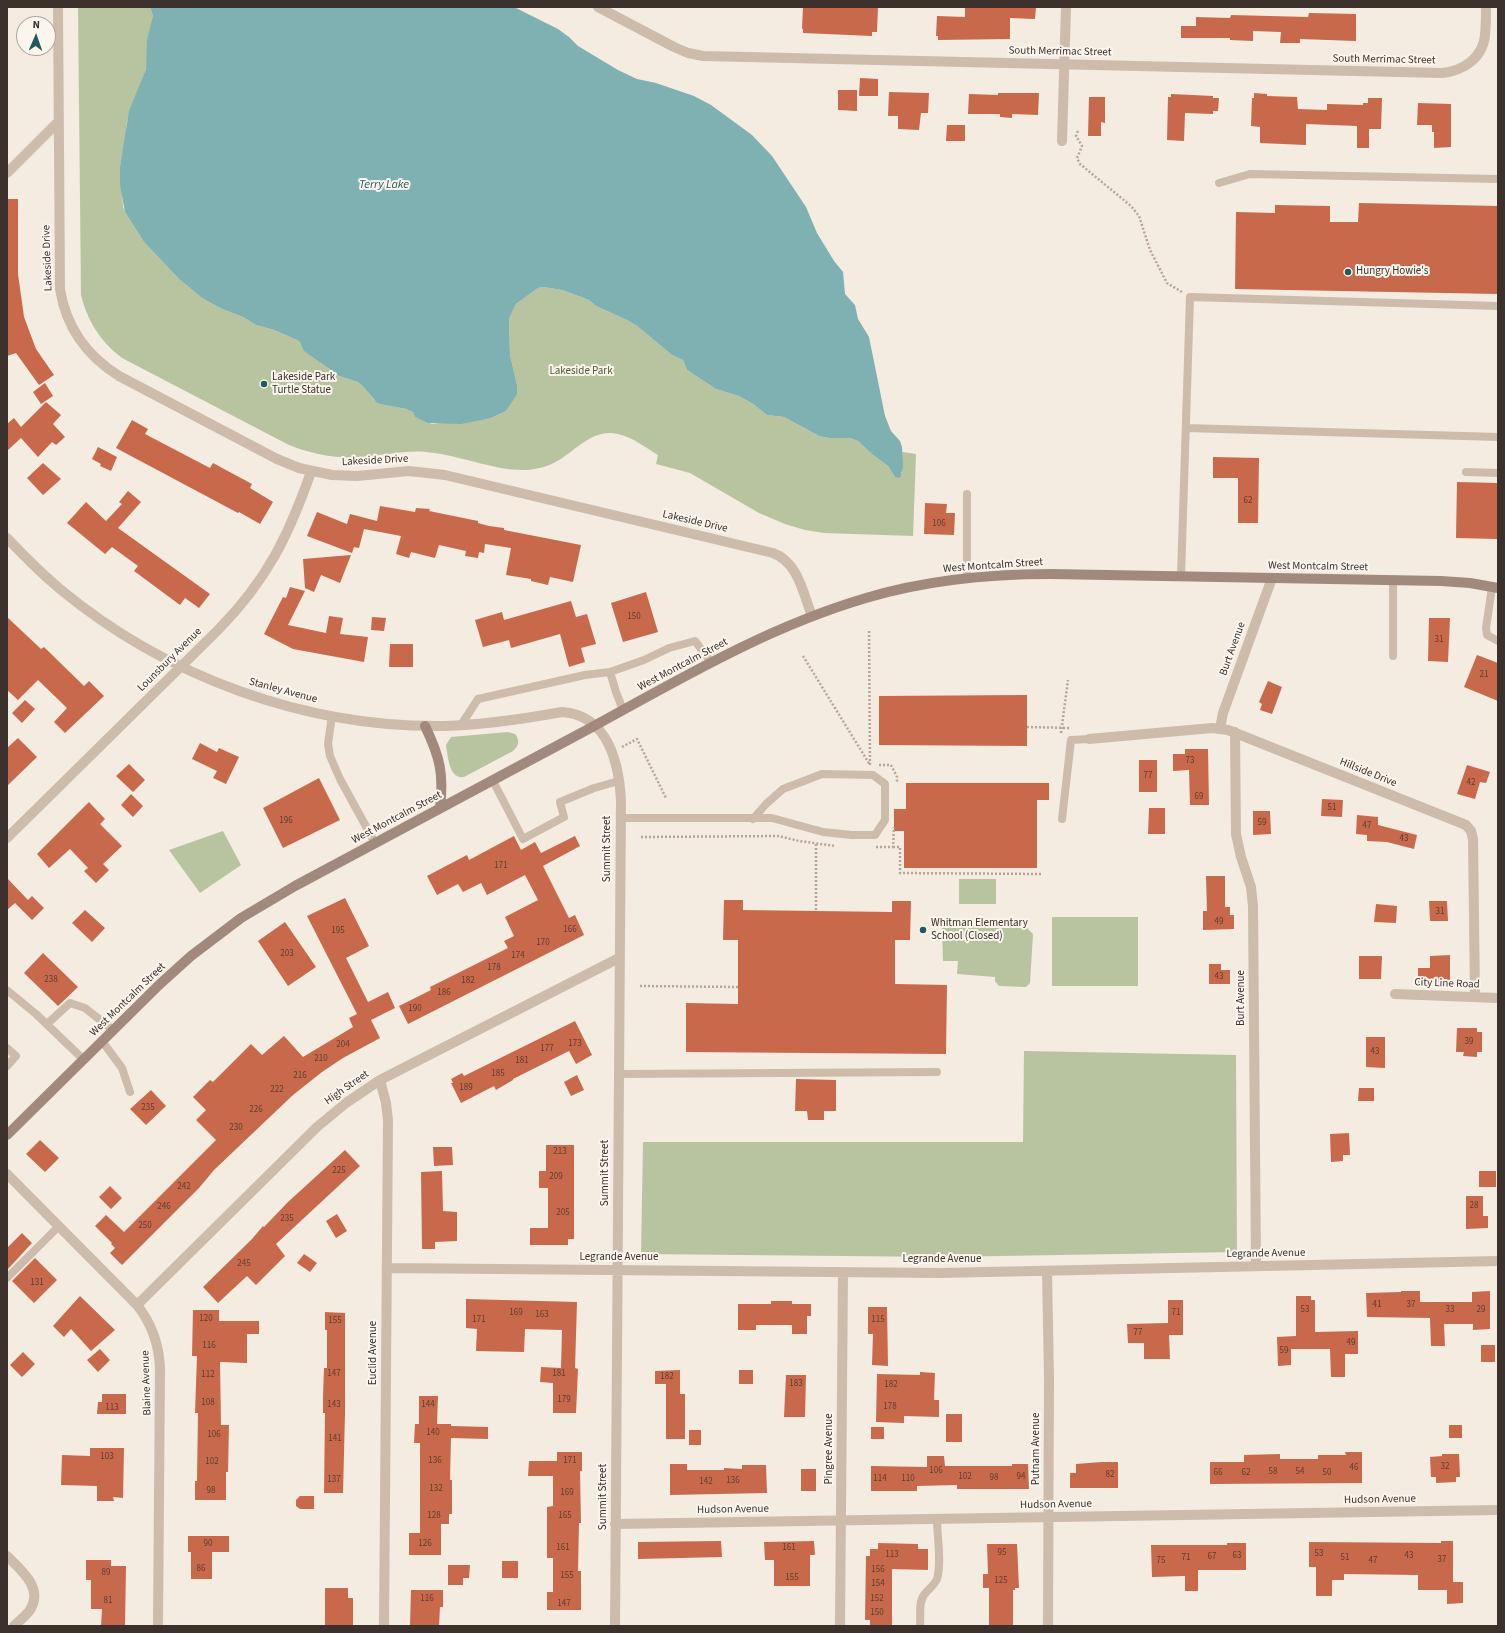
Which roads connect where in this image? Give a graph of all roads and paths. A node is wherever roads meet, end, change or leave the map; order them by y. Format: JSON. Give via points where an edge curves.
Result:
{"nodes":[{"id":1,"x":58,"y":7,"type":"edge"},
{"id":2,"x":598,"y":7,"type":"edge"},
{"id":3,"x":1066,"y":7,"type":"edge"},
{"id":4,"x":1486,"y":7,"type":"edge"},
{"id":5,"x":1064,"y":65,"type":"junction"},
{"id":6,"x":58,"y":122,"type":"junction"},
{"id":7,"x":1078,"y":131,"type":"dead end"},
{"id":8,"x":1062,"y":141,"type":"dead end"},
{"id":9,"x":7,"y":173,"type":"edge"},
{"id":10,"x":1498,"y":179,"type":"edge"},
{"id":11,"x":1219,"y":184,"type":"dead end"},
{"id":12,"x":1190,"y":297,"type":"junction"},
{"id":13,"x":1498,"y":306,"type":"edge"},
{"id":14,"x":1186,"y":428,"type":"junction"},
{"id":15,"x":1498,"y":437,"type":"edge"},
{"id":16,"x":311,"y":472,"type":"junction"},
{"id":17,"x":1466,"y":472,"type":"dead end"},
{"id":18,"x":1498,"y":473,"type":"edge"},
{"id":19,"x":968,"y":494,"type":"dead end"},
{"id":20,"x":7,"y":538,"type":"edge"},
{"id":21,"x":1181,"y":576,"type":"junction"},
{"id":22,"x":967,"y":578,"type":"junction"},
{"id":23,"x":1272,"y":578,"type":"junction"},
{"id":24,"x":1393,"y":580,"type":"junction"},
{"id":25,"x":1495,"y":588,"type":"edge"},
{"id":26,"x":812,"y":616,"type":"junction"},
{"id":27,"x":868,"y":629,"type":"dead end"},
{"id":28,"x":1498,"y":641,"type":"edge"},
{"id":29,"x":803,"y":656,"type":"dead end"},
{"id":30,"x":1393,"y":656,"type":"dead end"},
{"id":31,"x":711,"y":662,"type":"junction"},
{"id":32,"x":181,"y":666,"type":"junction"},
{"id":33,"x":610,"y":672,"type":"junction"},
{"id":34,"x":624,"y":710,"type":"junction"},
{"id":35,"x":332,"y":716,"type":"junction"},
{"id":36,"x":461,"y":725,"type":"junction"},
{"id":37,"x":595,"y":725,"type":"junction"},
{"id":38,"x":426,"y":726,"type":"junction"},
{"id":39,"x":1027,"y":727,"type":"dead end"},
{"id":40,"x":1072,"y":728,"type":"dead end"},
{"id":41,"x":1220,"y":728,"type":"junction"},
{"id":42,"x":1236,"y":732,"type":"junction"},
{"id":43,"x":1089,"y":739,"type":"joint"},
{"id":44,"x":621,"y":748,"type":"dead end"},
{"id":45,"x":492,"y":780,"type":"junction"},
{"id":46,"x":619,"y":781,"type":"junction"},
{"id":47,"x":666,"y":798,"type":"dead end"},
{"id":48,"x":440,"y":808,"type":"junction"},
{"id":49,"x":621,"y":818,"type":"junction"},
{"id":50,"x":753,"y":819,"type":"junction"},
{"id":51,"x":1062,"y":819,"type":"dead end"},
{"id":52,"x":7,"y":838,"type":"edge"},
{"id":53,"x":375,"y":843,"type":"junction"},
{"id":54,"x":816,"y":844,"type":"dead end"},
{"id":55,"x":894,"y":847,"type":"dead end"},
{"id":56,"x":1041,"y":874,"type":"dead end"},
{"id":57,"x":816,"y":911,"type":"dead end"},
{"id":58,"x":619,"y":958,"type":"junction"},
{"id":59,"x":640,"y":986,"type":"dead end"},
{"id":60,"x":738,"y":987,"type":"dead end"},
{"id":61,"x":8,"y":991,"type":"dead end"},
{"id":62,"x":1395,"y":994,"type":"dead end"},
{"id":63,"x":1475,"y":997,"type":"junction"},
{"id":64,"x":1498,"y":998,"type":"edge"},
{"id":65,"x":47,"y":1024,"type":"junction"},
{"id":66,"x":113,"y":1030,"type":"junction"},
{"id":67,"x":102,"y":1041,"type":"junction"},
{"id":68,"x":7,"y":1048,"type":"edge"},
{"id":69,"x":84,"y":1060,"type":"junction"},
{"id":70,"x":7,"y":1066,"type":"edge"},
{"id":71,"x":937,"y":1072,"type":"dead end"},
{"id":72,"x":619,"y":1074,"type":"junction"},
{"id":73,"x":380,"y":1080,"type":"junction"},
{"id":74,"x":130,"y":1092,"type":"dead end"},
{"id":75,"x":7,"y":1135,"type":"edge"},
{"id":76,"x":7,"y":1174,"type":"edge"},
{"id":77,"x":59,"y":1226,"type":"junction"},
{"id":78,"x":1498,"y":1261,"type":"edge"},
{"id":79,"x":1256,"y":1266,"type":"junction"},
{"id":80,"x":387,"y":1268,"type":"junction"},
{"id":81,"x":617,"y":1270,"type":"junction"},
{"id":82,"x":1047,"y":1271,"type":"junction"},
{"id":83,"x":843,"y":1272,"type":"junction"},
{"id":84,"x":7,"y":1278,"type":"edge"},
{"id":85,"x":137,"y":1305,"type":"junction"},
{"id":86,"x":1498,"y":1510,"type":"edge"},
{"id":87,"x":1048,"y":1517,"type":"junction"},
{"id":88,"x":937,"y":1519,"type":"junction"},
{"id":89,"x":841,"y":1521,"type":"junction"},
{"id":90,"x":615,"y":1524,"type":"junction"},
{"id":91,"x":7,"y":1556,"type":"edge"},
{"id":92,"x":14,"y":1626,"type":"edge"},
{"id":93,"x":158,"y":1626,"type":"edge"},
{"id":94,"x":384,"y":1626,"type":"edge"},
{"id":95,"x":615,"y":1626,"type":"edge"},
{"id":96,"x":840,"y":1626,"type":"edge"},
{"id":97,"x":920,"y":1626,"type":"edge"},
{"id":98,"x":1048,"y":1626,"type":"edge"}],
"edges":[{"from":1,"to":6,"type":"street","name":"Lakeside Drive"},
{"from":2,"to":5,"type":"street","name":"South Merrimac Street","via":[[674,47],[696,55]]},
{"from":3,"to":5,"type":"street"},
{"from":4,"to":5,"type":"street","name":"South Merrimac Street","via":[[1486,35],[1479,52],[1465,66],[1449,73]]},
{"from":5,"to":8,"type":"street"},
{"from":6,"to":9,"type":"street"},
{"from":6,"to":16,"type":"street","name":"Lakeside Drive","via":[[60,289],[67,316],[81,342],[99,362],[119,376],[277,459]]},
{"from":7,"to":12,"type":"path","via":[[1076,136],[1082,146],[1077,158],[1080,164],[1131,206],[1139,216],[1150,250],[1167,283]]},
{"from":10,"to":11,"type":"lane","via":[[1250,174]]},
{"from":12,"to":13,"type":"lane"},
{"from":12,"to":14,"type":"lane"},
{"from":14,"to":15,"type":"lane"},
{"from":14,"to":21,"type":"lane"},
{"from":16,"to":26,"type":"street","name":"Lakeside Drive","via":[[345,476],[420,471],[445,475],[773,552],[784,558],[793,568]]},
{"from":16,"to":32,"type":"street","name":"Lounsbury Avenue","via":[[290,528],[263,576],[239,607]]},
{"from":17,"to":18,"type":"lane"},
{"from":19,"to":22,"type":"lane"},
{"from":20,"to":32,"type":"street","name":"Stanley Avenue","via":[[41,572],[80,605],[136,642]]},
{"from":21,"to":22,"type":"main road","name":"West Montcalm Street","via":[[1027,574]]},
{"from":21,"to":23,"type":"main road","name":"West Montcalm Street"},
{"from":22,"to":26,"type":"main road","name":"West Montcalm Street","via":[[885,593]]},
{"from":23,"to":24,"type":"main road","name":"West Montcalm Street"},
{"from":23,"to":41,"type":"street","name":"Burt Avenue","via":[[1223,713]]},
{"from":24,"to":25,"type":"main road","name":"West Montcalm Street","via":[[1462,583]]},
{"from":24,"to":30,"type":"lane"},
{"from":25,"to":28,"type":"lane","via":[[1486,628],[1487,635]]},
{"from":26,"to":31,"type":"main road","name":"West Montcalm Street"},
{"from":27,"to":29,"type":"path","via":[[870,765]]},
{"from":31,"to":33,"type":"lane","via":[[695,641],[669,648]]},
{"from":31,"to":34,"type":"main road","name":"West Montcalm Street"},
{"from":32,"to":35,"type":"street","name":"Stanley Avenue","via":[[255,696]]},
{"from":32,"to":52,"type":"street","name":"Lounsbury Avenue"},
{"from":33,"to":34,"type":"lane"},
{"from":33,"to":36,"type":"lane","via":[[585,675],[478,699]]},
{"from":34,"to":37,"type":"main road","name":"West Montcalm Street"},
{"from":35,"to":38,"type":"street","name":"Stanley Avenue"},
{"from":35,"to":53,"type":"lane","via":[[328,744],[330,756],[340,780]]},
{"from":36,"to":37,"type":"street","name":"Stanley Avenue","via":[[508,721],[562,712],[580,715]]},
{"from":36,"to":38,"type":"street","name":"Stanley Avenue"},
{"from":37,"to":45,"type":"main road","name":"West Montcalm Street"},
{"from":37,"to":46,"type":"street","name":"Summit Street","via":[[612,752]]},
{"from":38,"to":48,"type":"main road","via":[[440,763]]},
{"from":39,"to":40,"type":"path"},
{"from":41,"to":42,"type":"street","name":"Hillside Drive"},
{"from":41,"to":43,"type":"street","name":"Hillside Drive"},
{"from":42,"to":63,"type":"street","name":"Hillside Drive","via":[[1469,828],[1473,839]]},
{"from":42,"to":79,"type":"street","name":"Burt Avenue","via":[[1236,834],[1251,887],[1253,906]]},
{"from":43,"to":51,"type":"lane","via":[[1071,740]]},
{"from":44,"to":47,"type":"path","via":[[637,739]]},
{"from":45,"to":46,"type":"lane","via":[[523,838],[564,817],[560,802]]},
{"from":45,"to":48,"type":"main road","name":"West Montcalm Street"},
{"from":46,"to":49,"type":"street","name":"Summit Street"},
{"from":48,"to":53,"type":"main road","name":"West Montcalm Street"},
{"from":49,"to":50,"type":"lane"},
{"from":49,"to":58,"type":"street","name":"Summit Street"},
{"from":50,"to":50,"type":"lane","via":[[772,818],[823,832],[875,835],[885,820],[885,784],[873,775],[822,774],[783,789]]},
{"from":53,"to":66,"type":"main road","name":"West Montcalm Street","via":[[283,893],[226,929],[191,956]]},
{"from":54,"to":57,"type":"path"},
{"from":55,"to":56,"type":"path","via":[[900,847],[900,873]]},
{"from":58,"to":72,"type":"street","name":"Summit Street"},
{"from":58,"to":73,"type":"street","name":"High Street"},
{"from":59,"to":60,"type":"path"},
{"from":61,"to":65,"type":"lane"},
{"from":62,"to":63,"type":"street","name":"City Line Road"},
{"from":63,"to":64,"type":"street","name":"City Line Road"},
{"from":65,"to":66,"type":"lane","via":[[70,1003],[85,1008]]},
{"from":65,"to":69,"type":"lane"},
{"from":66,"to":67,"type":"main road","name":"West Montcalm Street"},
{"from":67,"to":69,"type":"main road","name":"West Montcalm Street"},
{"from":67,"to":74,"type":"lane","via":[[122,1068]]},
{"from":68,"to":70,"type":"lane","via":[[16,1056]]},
{"from":69,"to":75,"type":"main road","name":"West Montcalm Street"},
{"from":71,"to":72,"type":"lane"},
{"from":72,"to":81,"type":"street","name":"Summit Street"},
{"from":73,"to":80,"type":"street","name":"Euclid Avenue","via":[[388,1120]]},
{"from":73,"to":85,"type":"street","name":"High Street","via":[[331,1114]]},
{"from":76,"to":77,"type":"street","name":"Blaine Avenue"},
{"from":77,"to":84,"type":"lane"},
{"from":77,"to":85,"type":"street","name":"Blaine Avenue"},
{"from":78,"to":79,"type":"street","name":"Legrande Avenue"},
{"from":79,"to":82,"type":"street","name":"Legrande Avenue"},
{"from":80,"to":81,"type":"street","name":"Legrande Avenue"},
{"from":80,"to":94,"type":"street","name":"Euclid Avenue"},
{"from":81,"to":83,"type":"street","name":"Legrande Avenue"},
{"from":81,"to":90,"type":"street","name":"Summit Street"},
{"from":82,"to":83,"type":"street","name":"Legrande Avenue"},
{"from":82,"to":87,"type":"street","name":"Putnam Avenue"},
{"from":83,"to":89,"type":"street","name":"Pingree Avenue"},
{"from":85,"to":93,"type":"street","name":"Blaine Avenue","via":[[154,1335],[160,1362]]},
{"from":86,"to":87,"type":"street","name":"Hudson Avenue"},
{"from":87,"to":88,"type":"street","name":"Hudson Avenue"},
{"from":87,"to":98,"type":"street","name":"Putnam Avenue"},
{"from":88,"to":89,"type":"street","name":"Hudson Avenue"},
{"from":88,"to":97,"type":"lane","via":[[937,1578],[921,1601]]},
{"from":89,"to":90,"type":"street","name":"Hudson Avenue"},
{"from":89,"to":96,"type":"street","name":"Pingree Avenue"},
{"from":90,"to":95,"type":"street","name":"Summit Street"},
{"from":91,"to":92,"type":"street","via":[[25,1574],[33,1587],[33,1602],[29,1611]]}]}
